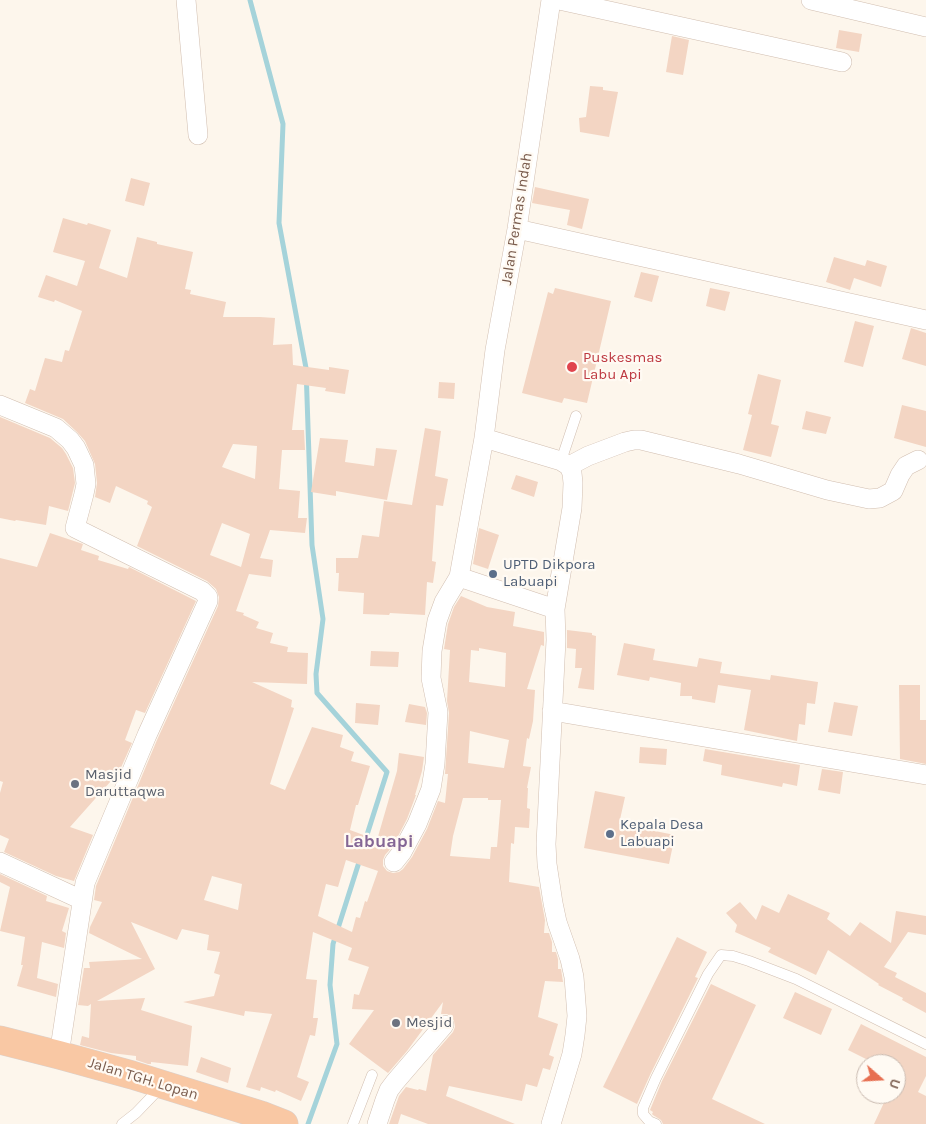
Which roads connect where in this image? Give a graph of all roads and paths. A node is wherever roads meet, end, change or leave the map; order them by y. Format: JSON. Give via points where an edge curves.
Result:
{"nodes":[{"id":1,"x":186,"y":0,"type":"edge"},
{"id":2,"x":552,"y":0,"type":"edge"},
{"id":3,"x":558,"y":0,"type":"edge"},
{"id":4,"x":811,"y":0,"type":"edge"},
{"id":5,"x":926,"y":26,"type":"edge"},
{"id":6,"x":842,"y":62,"type":"dead end"},
{"id":7,"x":198,"y":134,"type":"dead end"},
{"id":8,"x":517,"y":229,"type":"junction"},
{"id":9,"x":926,"y":320,"type":"edge"},
{"id":10,"x":0,"y":405,"type":"edge"},
{"id":11,"x":576,"y":416,"type":"dead end"},
{"id":12,"x":484,"y":438,"type":"junction"},
{"id":13,"x":918,"y":460,"type":"dead end"},
{"id":14,"x":565,"y":463,"type":"junction"},
{"id":15,"x":459,"y":577,"type":"junction"},
{"id":16,"x":555,"y":609,"type":"junction"},
{"id":17,"x":552,"y":711,"type":"junction"},
{"id":18,"x":926,"y":774,"type":"edge"},
{"id":19,"x":0,"y":862,"type":"edge"},
{"id":20,"x":394,"y":862,"type":"dead end"},
{"id":21,"x":82,"y":900,"type":"junction"},
{"id":22,"x":444,"y":1024,"type":"dead end"},
{"id":23,"x":0,"y":1040,"type":"edge"},
{"id":24,"x":926,"y":1044,"type":"edge"},
{"id":25,"x":60,"y":1055,"type":"junction"},
{"id":26,"x":372,"y":1076,"type":"dead end"},
{"id":27,"x":164,"y":1085,"type":"junction"},
{"id":28,"x":122,"y":1124,"type":"edge"},
{"id":29,"x":283,"y":1124,"type":"edge"},
{"id":30,"x":353,"y":1124,"type":"edge"},
{"id":31,"x":377,"y":1124,"type":"edge"},
{"id":32,"x":551,"y":1124,"type":"edge"},
{"id":33,"x":656,"y":1124,"type":"edge"}],
"edges":[{"from":1,"to":7,"type":"street"},
{"from":2,"to":8,"type":"street","name":"Jalan Permas Indah"},
{"from":3,"to":6,"type":"street"},
{"from":4,"to":5,"type":"street"},
{"from":8,"to":9,"type":"street"},
{"from":8,"to":12,"type":"street","name":"Jalan Permas Indah","via":[[495,350]]},
{"from":10,"to":21,"type":"street","via":[[56,428],[76,448],[84,466],[86,484],[75,528],[208,597],[85,883]]},
{"from":11,"to":14,"type":"lane"},
{"from":12,"to":14,"type":"street"},
{"from":12,"to":15,"type":"street","name":"Jalan Permas Indah"},
{"from":13,"to":14,"type":"street","via":[[906,466],[894,491],[869,499],[642,440],[625,442]]},
{"from":14,"to":16,"type":"street","via":[[574,483]]},
{"from":15,"to":16,"type":"street"},
{"from":15,"to":20,"type":"street","via":[[444,602],[432,651],[431,678],[438,712],[431,788],[417,824]]},
{"from":16,"to":17,"type":"street"},
{"from":17,"to":18,"type":"street"},
{"from":17,"to":32,"type":"street","via":[[547,864],[557,922],[574,977],[577,1016],[572,1054]]},
{"from":19,"to":21,"type":"street"},
{"from":21,"to":25,"type":"street"},
{"from":22,"to":31,"type":"street","via":[[389,1090]]},
{"from":23,"to":25,"type":"highway","name":"Jalan TGH. Lopan"},
{"from":24,"to":33,"type":"lane","via":[[796,979],[733,956],[721,956],[708,974],[643,1108],[643,1114]]},
{"from":25,"to":27,"type":"highway","name":"Jalan TGH. Lopan"},
{"from":26,"to":30,"type":"lane"},
{"from":27,"to":28,"type":"lane"},
{"from":27,"to":29,"type":"highway","name":"Jalan TGH. Lopan"}]}
